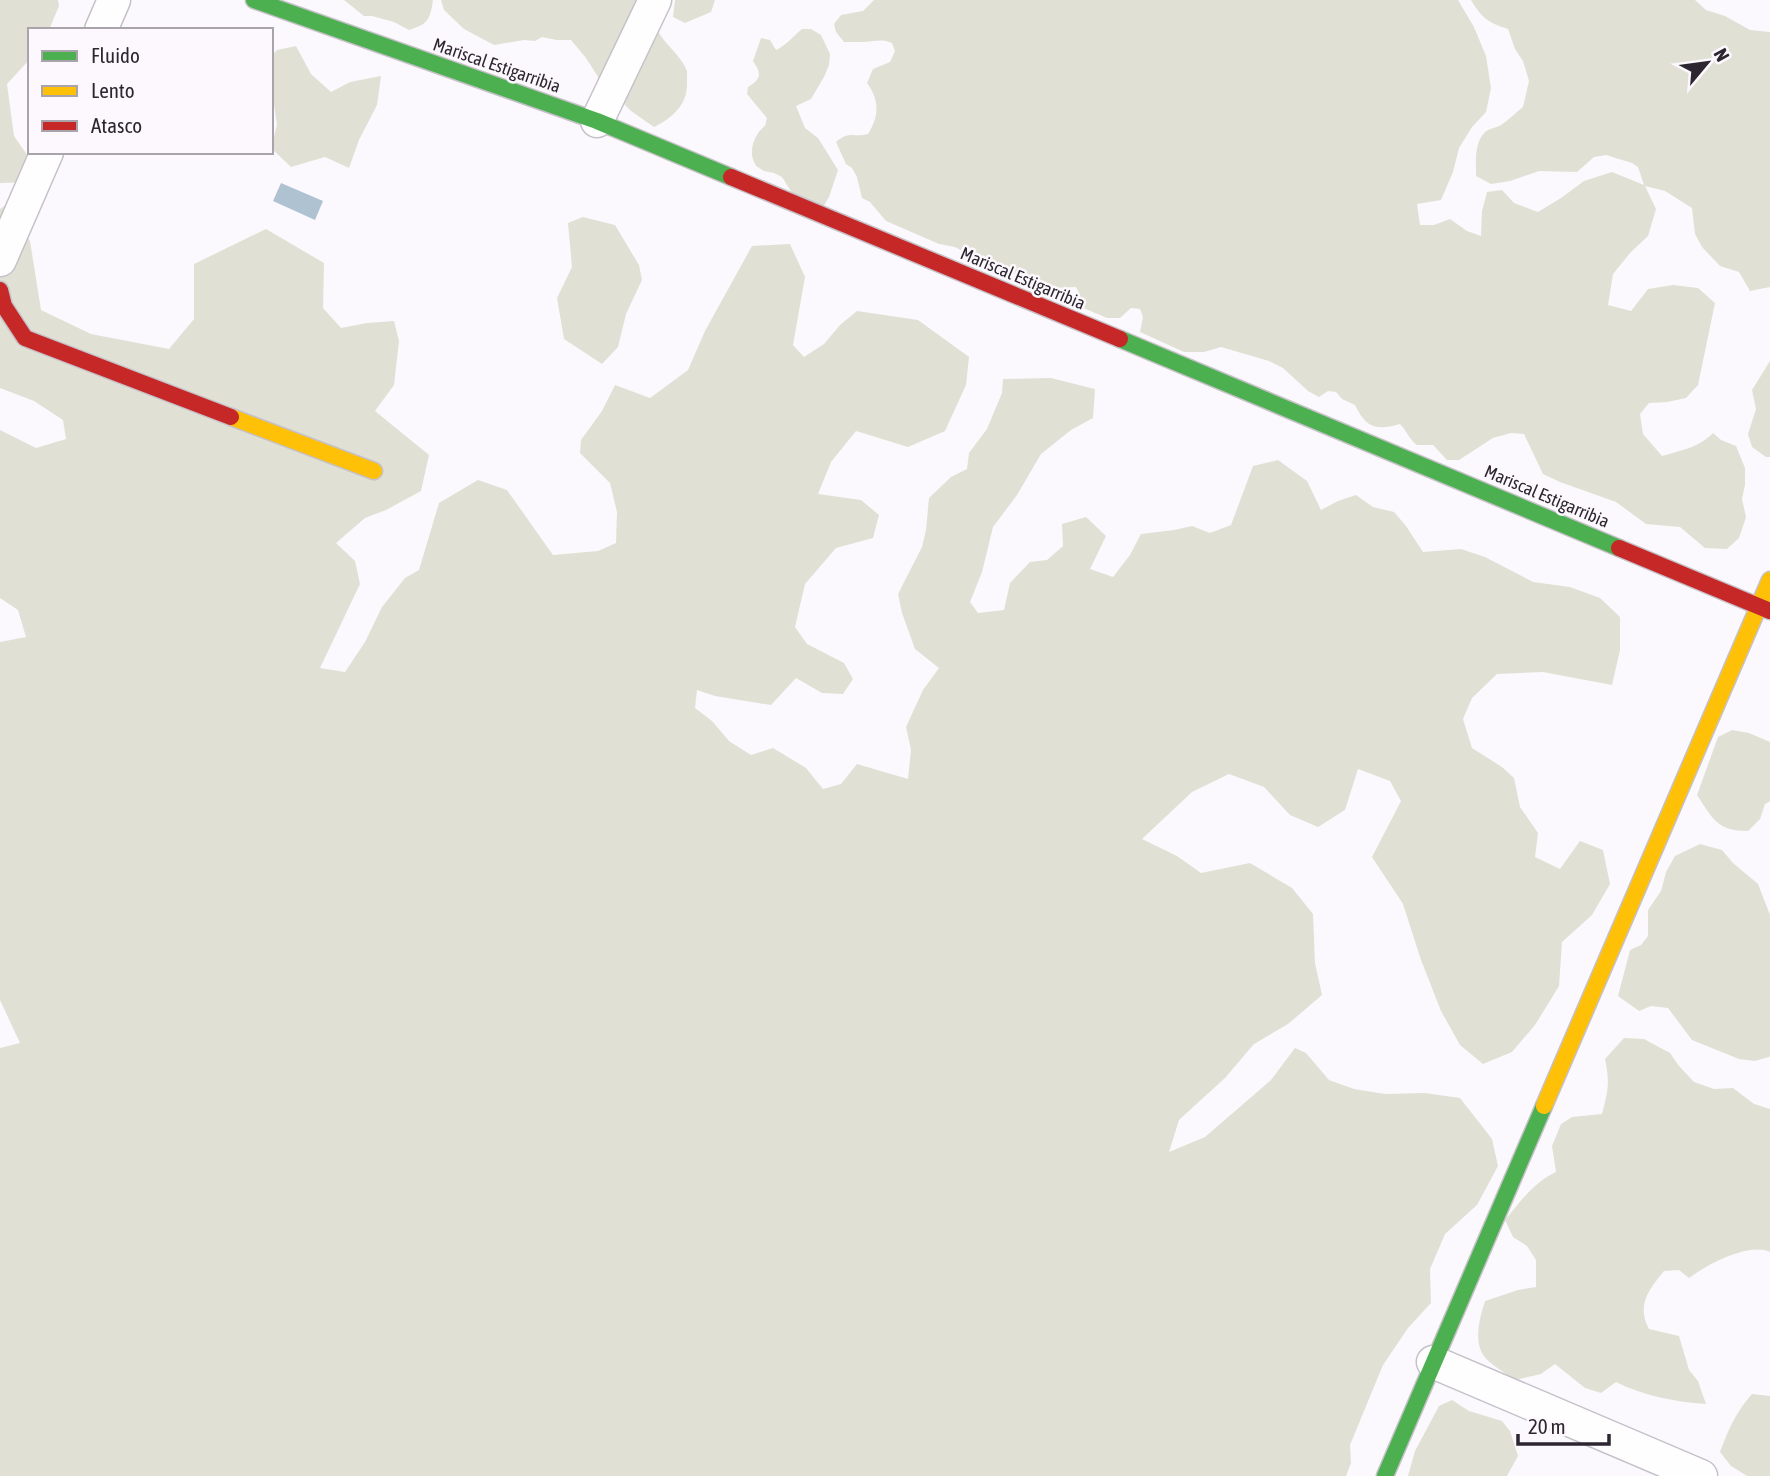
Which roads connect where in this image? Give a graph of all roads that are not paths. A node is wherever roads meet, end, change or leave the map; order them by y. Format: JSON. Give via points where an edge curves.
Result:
{"nodes":[{"id":1,"x":114,"y":0,"type":"edge"},
{"id":2,"x":254,"y":0,"type":"edge"},
{"id":3,"x":655,"y":0,"type":"edge"},
{"id":4,"x":102,"y":28,"type":"edge"},
{"id":5,"x":597,"y":121,"type":"junction"},
{"id":6,"x":46,"y":154,"type":"edge"},
{"id":7,"x":0,"y":260,"type":"edge"},
{"id":8,"x":0,"y":290,"type":"edge"},
{"id":9,"x":374,"y":471,"type":"dead end"},
{"id":10,"x":1770,"y":580,"type":"edge"},
{"id":11,"x":1764,"y":608,"type":"edge"},
{"id":12,"x":1433,"y":1362,"type":"junction"},
{"id":13,"x":1385,"y":1476,"type":"edge"},
{"id":14,"x":1701,"y":1476,"type":"edge"}],
"edges":[{"from":1,"to":4,"type":"street"},
{"from":2,"to":5,"type":"street","name":"Mariscal Estigarribia"},
{"from":3,"to":5,"type":"street"},
{"from":5,"to":11,"type":"street","name":"Mariscal Estigarribia"},
{"from":6,"to":7,"type":"street"},
{"from":8,"to":9,"type":"street","via":[[4,306],[25,338]]},
{"from":10,"to":11,"type":"street"},
{"from":11,"to":12,"type":"street"},
{"from":12,"to":13,"type":"street"},
{"from":12,"to":14,"type":"street"}]}
